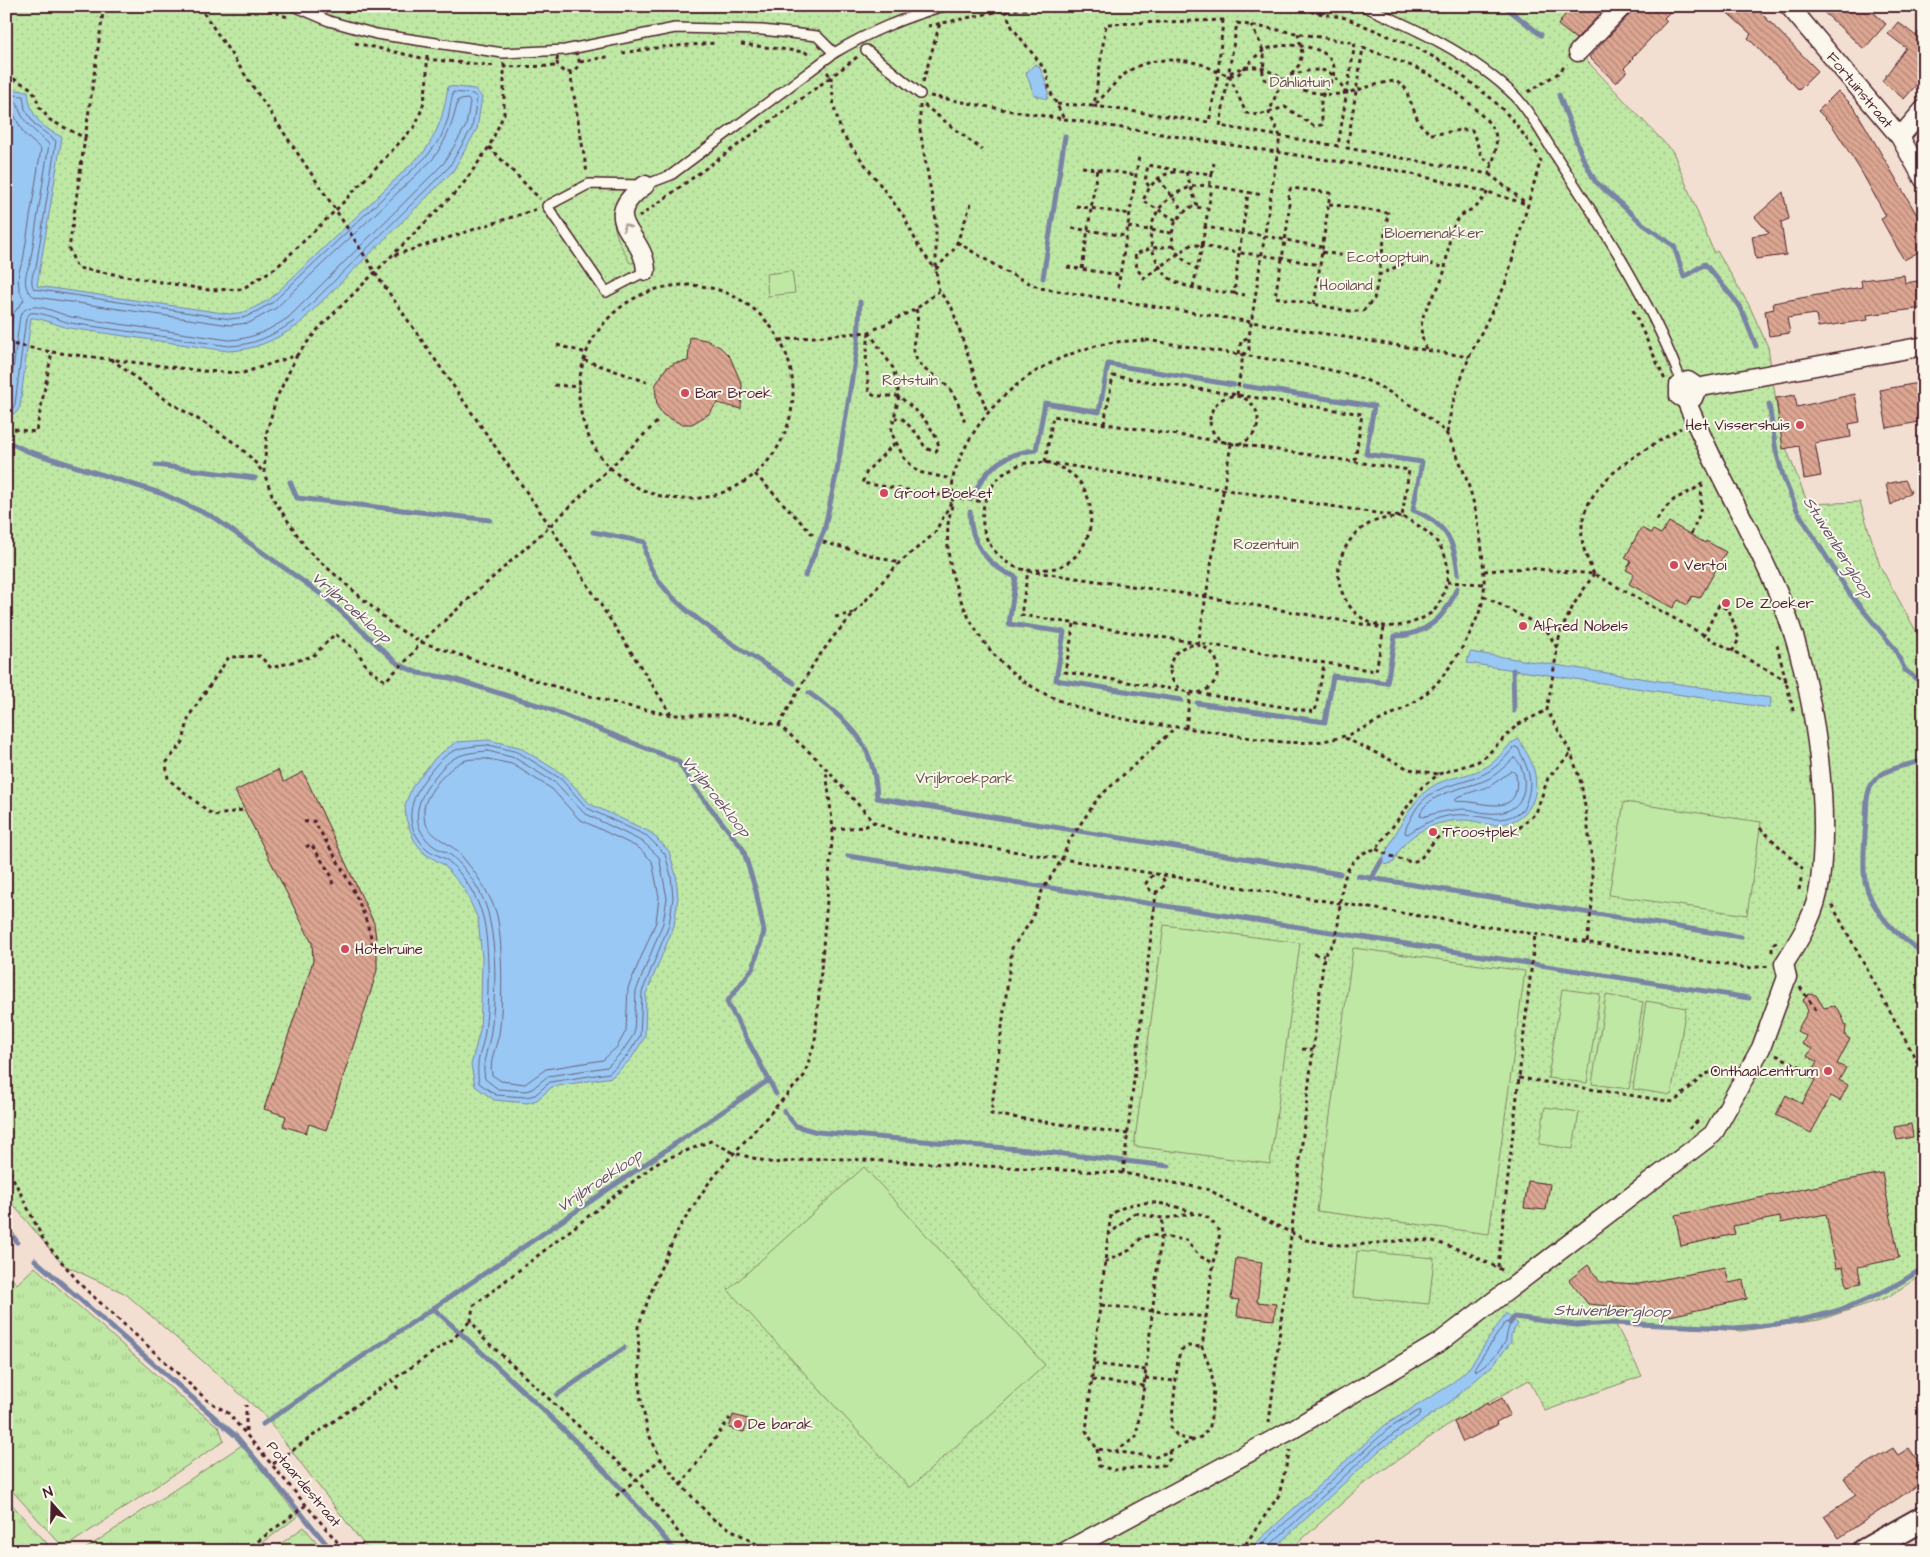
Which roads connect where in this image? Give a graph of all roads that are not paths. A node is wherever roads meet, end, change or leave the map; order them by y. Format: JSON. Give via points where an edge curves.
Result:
{"nodes":[{"id":1,"x":294,"y":6,"type":"edge"},
{"id":2,"x":944,"y":6,"type":"edge"},
{"id":3,"x":1363,"y":6,"type":"edge"},
{"id":4,"x":1623,"y":6,"type":"edge"},
{"id":5,"x":1790,"y":6,"type":"edge"},
{"id":6,"x":866,"y":50,"type":"road end"},
{"id":7,"x":1578,"y":52,"type":"road end"},
{"id":8,"x":834,"y":53,"type":"junction"},
{"id":9,"x":920,"y":94,"type":"road end"},
{"id":10,"x":1924,"y":108,"type":"edge"},
{"id":11,"x":1900,"y":137,"type":"junction"},
{"id":12,"x":1924,"y":180,"type":"edge"},
{"id":13,"x":645,"y":186,"type":"junction"},
{"id":14,"x":646,"y":271,"type":"joint"},
{"id":15,"x":1924,"y":346,"type":"edge"},
{"id":16,"x":1682,"y":386,"type":"junction"},
{"id":17,"x":1924,"y":1518,"type":"edge"},
{"id":18,"x":1066,"y":1551,"type":"edge"},
{"id":19,"x":1865,"y":1551,"type":"edge"}],
"edges":[{"from":1,"to":8,"type":"lane","via":[[329,21],[376,34],[503,53],[565,50],[675,28],[762,30],[817,36]]},
{"from":2,"to":8,"type":"lane","via":[[902,18]]},
{"from":3,"to":16,"type":"lane","via":[[1409,25],[1468,59],[1517,98],[1596,216],[1636,284],[1664,338]]},
{"from":4,"to":7,"type":"street"},
{"from":5,"to":11,"type":"street","name":"Fortuinstraat"},
{"from":6,"to":9,"type":"lane"},
{"from":8,"to":13,"type":"lane","via":[[671,175]]},
{"from":10,"to":11,"type":"street"},
{"from":11,"to":12,"type":"street","name":"Fortuinstraat"},
{"from":14,"to":13,"type":"street","one_way":true,"via":[[646,262],[622,220],[624,206]]},
{"from":13,"to":14,"type":"lane","via":[[589,184],[547,206],[606,292]]},
{"from":15,"to":16,"type":"street"},
{"from":16,"to":18,"type":"street","via":[[1783,605],[1796,642],[1817,752],[1822,812],[1820,882],[1806,929],[1776,968],[1787,977],[1762,1048],[1713,1134],[1440,1342],[1293,1429]]},
{"from":17,"to":19,"type":"main road"}]}
